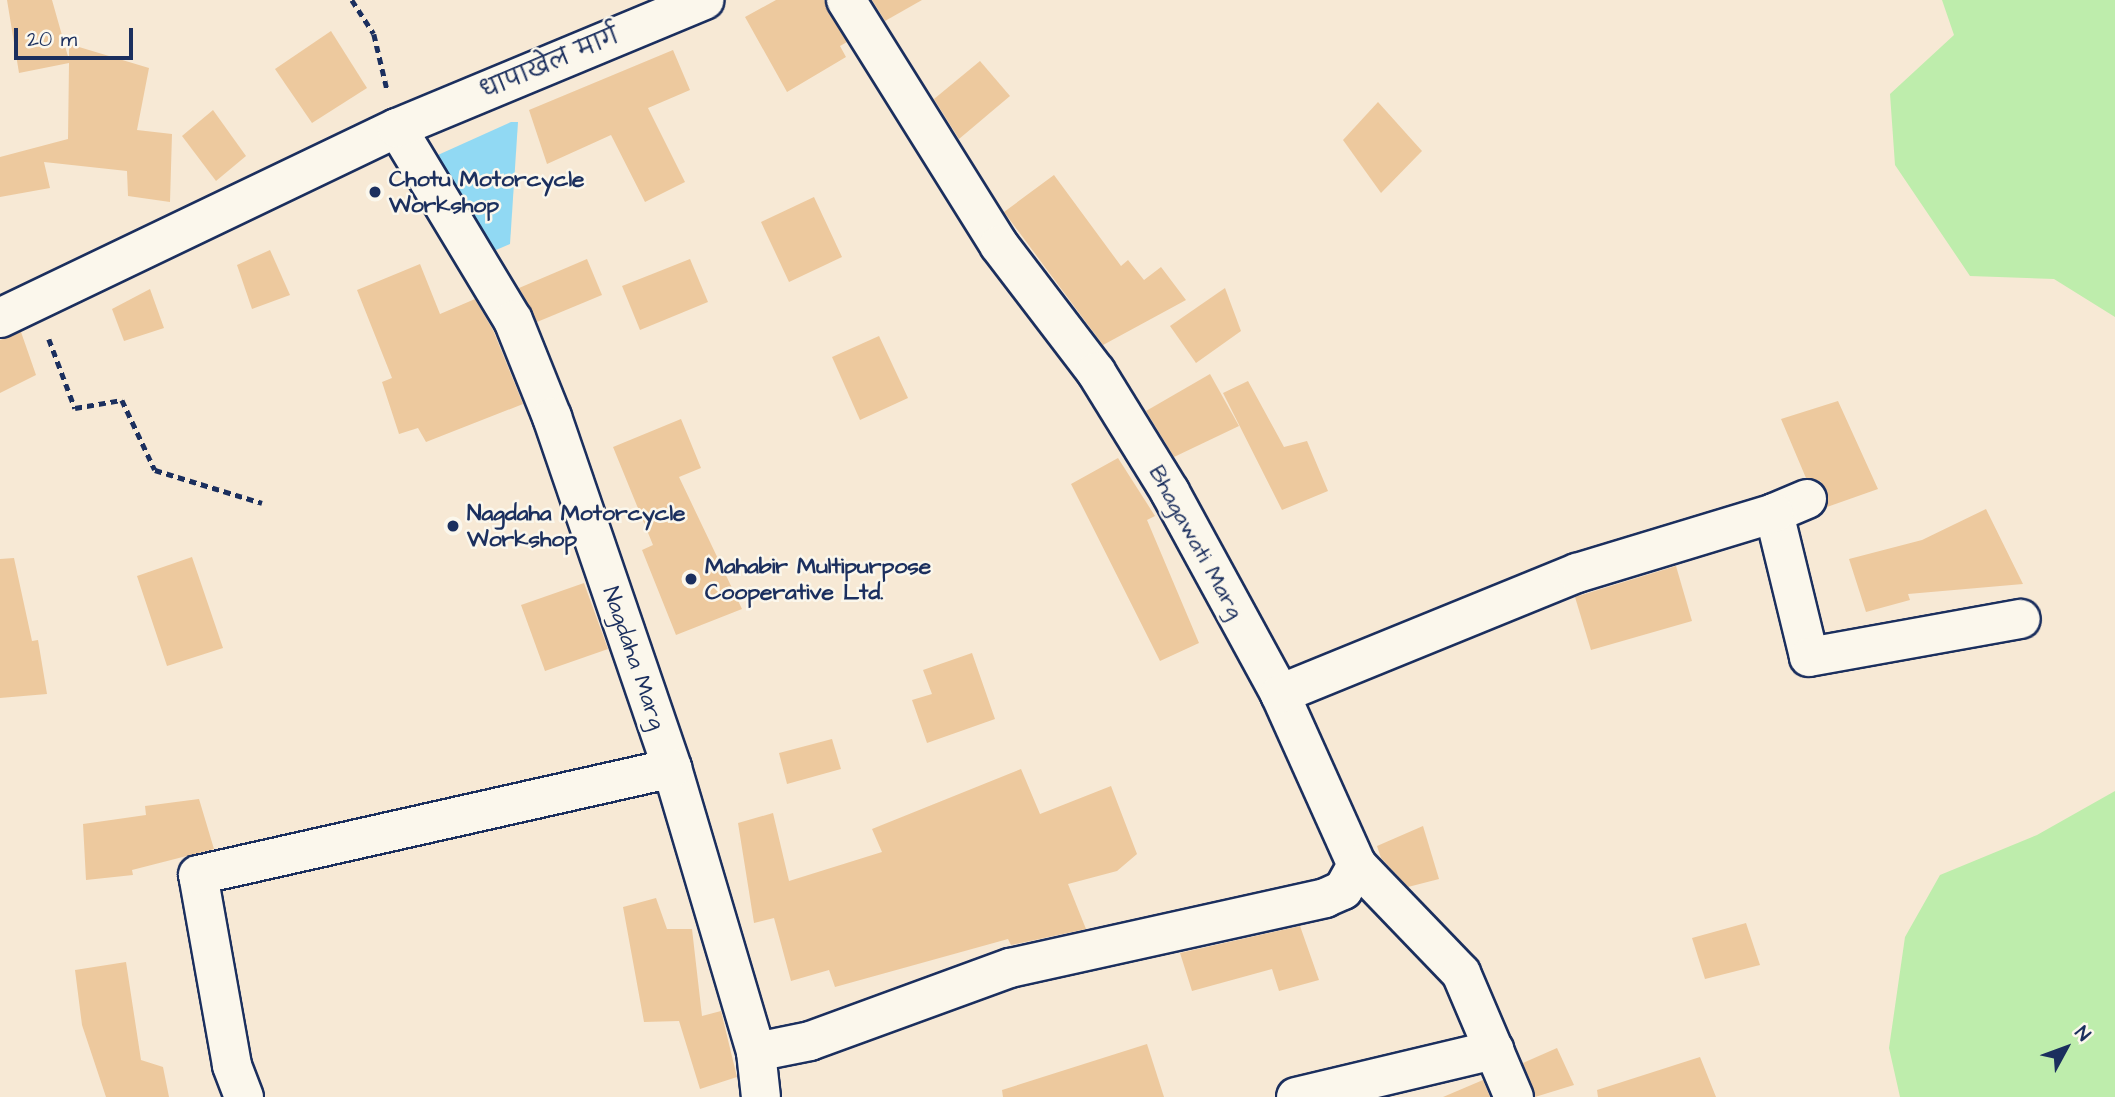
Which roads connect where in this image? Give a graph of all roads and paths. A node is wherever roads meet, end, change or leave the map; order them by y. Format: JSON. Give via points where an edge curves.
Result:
{"nodes":[{"id":1,"x":352,"y":0,"type":"edge"},
{"id":2,"x":704,"y":0,"type":"edge"},
{"id":3,"x":846,"y":0,"type":"edge"},
{"id":4,"x":397,"y":128,"type":"junction"},
{"id":5,"x":36,"y":304,"type":"junction"},
{"id":6,"x":0,"y":318,"type":"edge"},
{"id":7,"x":262,"y":503,"type":"dead end"},
{"id":8,"x":2021,"y":619,"type":"dead end"},
{"id":9,"x":1280,"y":694,"type":"junction"},
{"id":10,"x":672,"y":768,"type":"junction"},
{"id":11,"x":1357,"y":865,"type":"junction"},
{"id":12,"x":1494,"y":1050,"type":"junction"},
{"id":13,"x":753,"y":1082,"type":"edge"},
{"id":14,"x":244,"y":1097,"type":"edge"},
{"id":15,"x":1296,"y":1097,"type":"edge"},
{"id":16,"x":1514,"y":1097,"type":"edge"}],
"edges":[{"from":1,"to":4,"type":"path","via":[[374,34]]},
{"from":2,"to":4,"type":"street","name":"धापाखेल मार्ग"},
{"from":3,"to":9,"type":"street","name":"Bhagawati Marg","via":[[999,245],[1103,383],[1170,492]]},
{"from":4,"to":5,"type":"street","name":"धापाखेल मार्ग"},
{"from":4,"to":10,"type":"street","name":"Nagdaha Marg","via":[[513,320],[552,417]]},
{"from":5,"to":6,"type":"street","name":"धापाखेल मार्ग"},
{"from":5,"to":7,"type":"path","via":[[75,408],[122,400],[155,470]]},
{"from":8,"to":9,"type":"street","via":[[1808,657],[1790,506],[1577,573]]},
{"from":9,"to":11,"type":"street","name":"Bhagawati Marg"},
{"from":10,"to":13,"type":"street","name":"Nagdaha Marg"},
{"from":10,"to":14,"type":"street","via":[[198,875],[232,1065]]},
{"from":11,"to":12,"type":"street","name":"Bhagawati Marg","via":[[1461,972]]},
{"from":11,"to":13,"type":"street","via":[[1343,890],[1325,898],[1010,968],[810,1041]]},
{"from":12,"to":15,"type":"street"},
{"from":12,"to":16,"type":"street","name":"Bhagawati Marg"}]}
